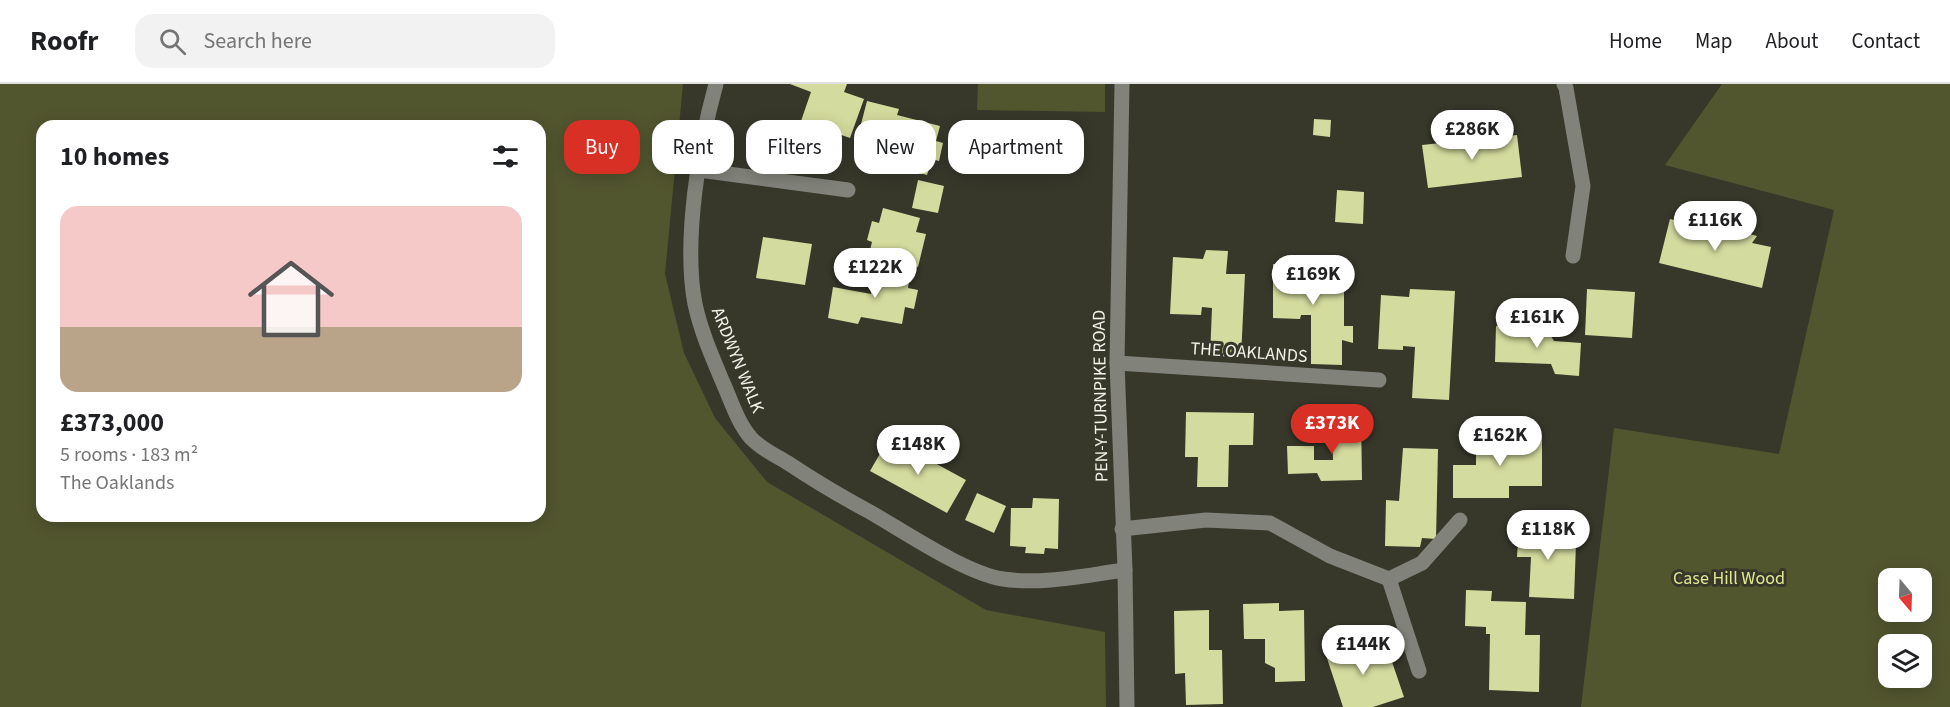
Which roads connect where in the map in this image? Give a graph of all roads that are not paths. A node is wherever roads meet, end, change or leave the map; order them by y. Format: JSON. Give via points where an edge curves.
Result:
{"nodes":[{"id":1,"x":716,"y":84,"type":"edge"},
{"id":2,"x":1122,"y":84,"type":"edge"},
{"id":3,"x":1564,"y":84,"type":"edge"},
{"id":4,"x":706,"y":120,"type":"edge"},
{"id":5,"x":699,"y":174,"type":"edge"},
{"id":6,"x":729,"y":174,"type":"edge"},
{"id":7,"x":848,"y":190,"type":"dead end"},
{"id":8,"x":1573,"y":256,"type":"dead end"},
{"id":9,"x":1117,"y":363,"type":"junction"},
{"id":10,"x":1379,"y":380,"type":"dead end"},
{"id":11,"x":1460,"y":520,"type":"dead end"},
{"id":12,"x":1122,"y":529,"type":"junction"},
{"id":13,"x":1125,"y":570,"type":"junction"},
{"id":14,"x":1389,"y":579,"type":"junction"},
{"id":15,"x":1419,"y":671,"type":"dead end"},
{"id":16,"x":1127,"y":707,"type":"edge"}],
"edges":[{"from":1,"to":4,"type":"street","name":"ARDWYN WALK"},
{"from":2,"to":9,"type":"street","name":"PEN-Y-TURNPIKE ROAD"},
{"from":3,"to":8,"type":"street","via":[[1583,186]]},
{"from":5,"to":13,"type":"street","name":"ARDWYN WALK","via":[[692,241],[699,323],[740,423],[750,437],[819,484],[986,575],[1032,581]]},
{"from":6,"to":7,"type":"street"},
{"from":9,"to":10,"type":"street","name":"THE OAKLANDS"},
{"from":9,"to":12,"type":"street","name":"PEN-Y-TURNPIKE ROAD"},
{"from":11,"to":14,"type":"street","via":[[1422,563]]},
{"from":12,"to":13,"type":"street","name":"PEN-Y-TURNPIKE ROAD"},
{"from":12,"to":14,"type":"street","via":[[1206,520],[1270,523],[1330,556]]},
{"from":13,"to":16,"type":"street","name":"PEN-Y-TURNPIKE ROAD"},
{"from":14,"to":15,"type":"street"}]}
